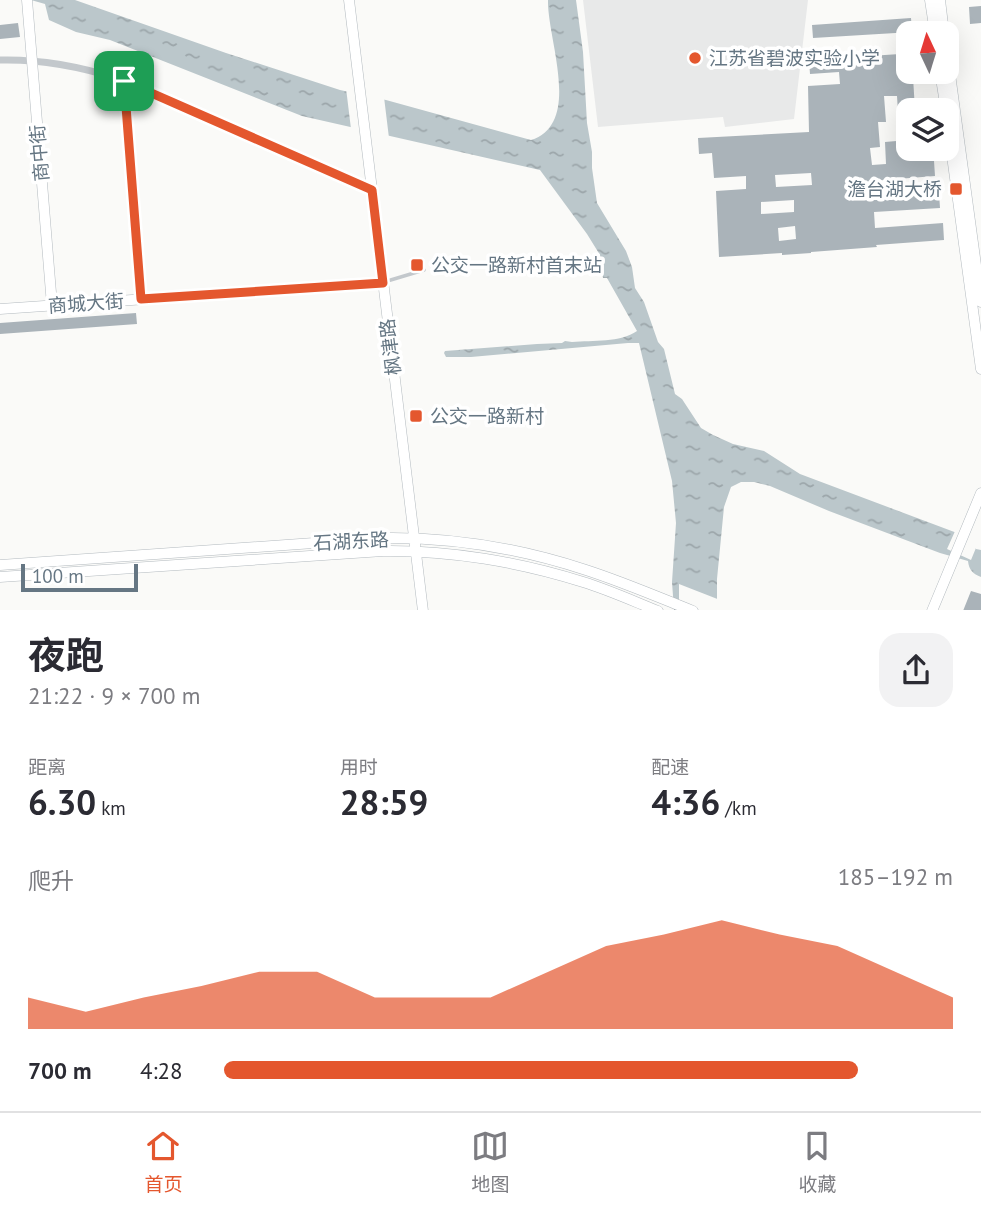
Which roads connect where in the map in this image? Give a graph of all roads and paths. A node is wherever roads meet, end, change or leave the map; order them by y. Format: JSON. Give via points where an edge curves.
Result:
{"nodes":[{"id":1,"x":27,"y":0,"type":"edge"},
{"id":2,"x":349,"y":0,"type":"edge"},
{"id":3,"x":930,"y":0,"type":"edge"},
{"id":4,"x":940,"y":0,"type":"edge"},
{"id":5,"x":933,"y":21,"type":"edge"},
{"id":6,"x":943,"y":21,"type":"edge"},
{"id":7,"x":0,"y":60,"type":"edge"},
{"id":8,"x":32,"y":60,"type":"junction"},
{"id":9,"x":124,"y":81,"type":"junction"},
{"id":10,"x":951,"y":84,"type":"edge"},
{"id":11,"x":953,"y":161,"type":"edge"},
{"id":12,"x":372,"y":190,"type":"junction"},
{"id":13,"x":424,"y":270,"type":"dead end"},
{"id":14,"x":383,"y":283,"type":"junction"},
{"id":15,"x":141,"y":299,"type":"junction"},
{"id":16,"x":981,"y":302,"type":"edge"},
{"id":17,"x":52,"y":305,"type":"junction"},
{"id":18,"x":0,"y":309,"type":"edge"},
{"id":19,"x":981,"y":369,"type":"edge"},
{"id":20,"x":981,"y":493,"type":"edge"},
{"id":21,"x":981,"y":512,"type":"edge"},
{"id":22,"x":967,"y":531,"type":"junction"},
{"id":23,"x":414,"y":538,"type":"junction"},
{"id":24,"x":415,"y":551,"type":"junction"},
{"id":25,"x":0,"y":565,"type":"edge"},
{"id":26,"x":0,"y":577,"type":"edge"},
{"id":27,"x":423,"y":610,"type":"edge"},
{"id":28,"x":655,"y":610,"type":"edge"},
{"id":29,"x":690,"y":610,"type":"edge"},
{"id":30,"x":932,"y":610,"type":"edge"}],
"edges":[{"from":1,"to":8,"type":"main road","name":"商中街"},
{"from":2,"to":12,"type":"main road","name":"枫津路"},
{"from":3,"to":5,"type":"main road"},
{"from":4,"to":6,"type":"main road"},
{"from":7,"to":8,"type":"street"},
{"from":8,"to":9,"type":"street"},
{"from":8,"to":17,"type":"main road","name":"商中街"},
{"from":9,"to":12,"type":"street"},
{"from":9,"to":15,"type":"street"},
{"from":10,"to":16,"type":"main road"},
{"from":11,"to":19,"type":"main road"},
{"from":12,"to":14,"type":"main road","name":"枫津路"},
{"from":13,"to":14,"type":"lane"},
{"from":14,"to":15,"type":"main road","name":"商城大街"},
{"from":14,"to":23,"type":"main road","name":"枫津路"},
{"from":15,"to":17,"type":"main road","name":"商城大街"},
{"from":17,"to":18,"type":"main road","name":"商城大街"},
{"from":20,"to":22,"type":"main road"},
{"from":21,"to":22,"type":"main road"},
{"from":22,"to":30,"type":"main road"},
{"from":23,"to":24,"type":"main road","name":"枫津路"},
{"from":23,"to":25,"type":"main road","name":"石湖东路"},
{"from":23,"to":29,"type":"main road","name":"石湖东路","via":[[558,562]]},
{"from":24,"to":26,"type":"main road","name":"石湖东路"},
{"from":24,"to":27,"type":"main road","name":"枫津路"},
{"from":24,"to":28,"type":"main road","name":"石湖东路","via":[[542,570]]}]}
